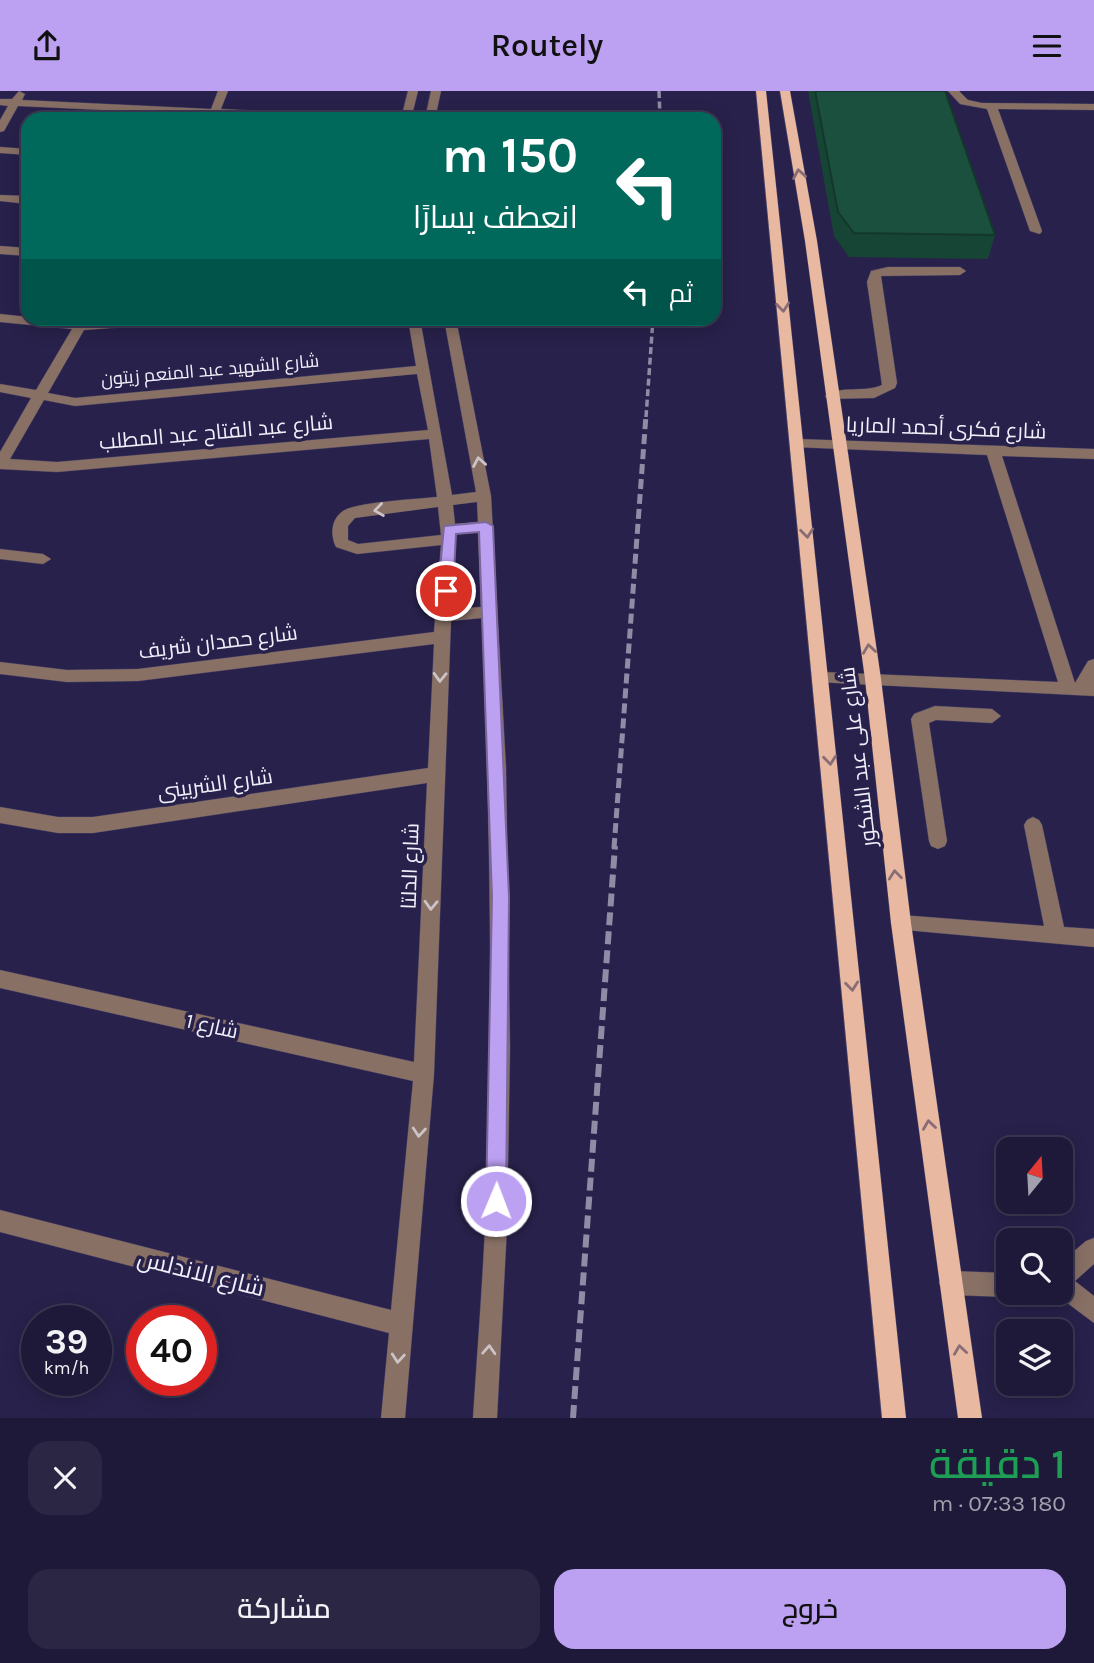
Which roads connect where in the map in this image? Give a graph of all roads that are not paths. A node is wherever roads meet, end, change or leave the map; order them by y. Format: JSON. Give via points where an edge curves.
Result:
{"nodes":[{"id":1,"x":22,"y":91,"type":"edge"},
{"id":2,"x":223,"y":91,"type":"edge"},
{"id":3,"x":413,"y":91,"type":"edge"},
{"id":4,"x":436,"y":91,"type":"edge"},
{"id":5,"x":761,"y":91,"type":"edge"},
{"id":6,"x":785,"y":91,"type":"edge"},
{"id":7,"x":953,"y":91,"type":"edge"},
{"id":8,"x":0,"y":102,"type":"edge"},
{"id":9,"x":15,"y":103,"type":"junction"},
{"id":10,"x":991,"y":106,"type":"junction"},
{"id":11,"x":1094,"y":107,"type":"edge"},
{"id":12,"x":215,"y":111,"type":"junction"},
{"id":13,"x":234,"y":112,"type":"edge"},
{"id":14,"x":408,"y":112,"type":"edge"},
{"id":15,"x":432,"y":112,"type":"edge"},
{"id":16,"x":0,"y":129,"type":"edge"},
{"id":17,"x":0,"y":150,"type":"edge"},
{"id":18,"x":21,"y":152,"type":"edge"},
{"id":19,"x":0,"y":198,"type":"edge"},
{"id":20,"x":21,"y":200,"type":"edge"},
{"id":21,"x":1036,"y":231,"type":"dead end"},
{"id":22,"x":0,"y":250,"type":"edge"},
{"id":23,"x":21,"y":252,"type":"edge"},
{"id":24,"x":960,"y":271,"type":"dead end"},
{"id":25,"x":0,"y":318,"type":"edge"},
{"id":26,"x":21,"y":319,"type":"edge"},
{"id":27,"x":80,"y":326,"type":"edge"},
{"id":28,"x":415,"y":326,"type":"edge"},
{"id":29,"x":451,"y":326,"type":"edge"},
{"id":30,"x":424,"y":369,"type":"junction"},
{"id":31,"x":0,"y":388,"type":"edge"},
{"id":32,"x":42,"y":395,"type":"junction"},
{"id":33,"x":832,"y":396,"type":"junction"},
{"id":34,"x":436,"y":434,"type":"junction"},
{"id":35,"x":798,"y":444,"type":"junction"},
{"id":36,"x":840,"y":445,"type":"junction"},
{"id":37,"x":993,"y":451,"type":"junction"},
{"id":38,"x":1094,"y":454,"type":"edge"},
{"id":39,"x":0,"y":463,"type":"edge"},
{"id":40,"x":484,"y":496,"type":"junction"},
{"id":41,"x":446,"y":501,"type":"junction"},
{"id":42,"x":486,"y":526,"type":"junction"},
{"id":43,"x":449,"y":534,"type":"junction"},
{"id":44,"x":0,"y":554,"type":"edge"},
{"id":45,"x":43,"y":559,"type":"dead end"},
{"id":46,"x":489,"y":612,"type":"junction"},
{"id":47,"x":444,"y":617,"type":"junction"},
{"id":48,"x":442,"y":637,"type":"junction"},
{"id":49,"x":1094,"y":665,"type":"edge"},
{"id":50,"x":0,"y":668,"type":"edge"},
{"id":51,"x":822,"y":678,"type":"junction"},
{"id":52,"x":873,"y":679,"type":"junction"},
{"id":53,"x":941,"y":682,"type":"junction"},
{"id":54,"x":1082,"y":689,"type":"edge"},
{"id":55,"x":947,"y":713,"type":"junction"},
{"id":56,"x":992,"y":716,"type":"dead end"},
{"id":57,"x":437,"y":774,"type":"junction"},
{"id":58,"x":0,"y":815,"type":"edge"},
{"id":59,"x":1033,"y":825,"type":"dead end"},
{"id":60,"x":939,"y":841,"type":"dead end"},
{"id":61,"x":901,"y":923,"type":"junction"},
{"id":62,"x":1056,"y":936,"type":"junction"},
{"id":63,"x":1094,"y":938,"type":"edge"},
{"id":64,"x":0,"y":979,"type":"edge"},
{"id":65,"x":424,"y":1074,"type":"junction"},
{"id":66,"x":0,"y":1221,"type":"edge"},
{"id":67,"x":1094,"y":1249,"type":"edge"},
{"id":68,"x":1073,"y":1269,"type":"edge"},
{"id":69,"x":951,"y":1283,"type":"junction"},
{"id":70,"x":996,"y":1285,"type":"edge"},
{"id":71,"x":1073,"y":1292,"type":"edge"},
{"id":72,"x":1094,"y":1311,"type":"edge"},
{"id":73,"x":401,"y":1324,"type":"junction"},
{"id":74,"x":393,"y":1418,"type":"edge"},
{"id":75,"x":485,"y":1418,"type":"edge"},
{"id":76,"x":894,"y":1418,"type":"edge"},
{"id":77,"x":970,"y":1418,"type":"edge"}],
"edges":[{"from":1,"to":9,"type":"street"},
{"from":2,"to":12,"type":"street"},
{"from":3,"to":14,"type":"street"},
{"from":4,"to":15,"type":"street"},
{"from":5,"to":35,"type":"main road","name":"شارع على عبد الشكور","one_way":true},
{"from":33,"to":6,"type":"main road","name":"شارع على عبد الشكور","one_way":true},
{"from":7,"to":10,"type":"street","via":[[964,101]]},
{"from":8,"to":9,"type":"street"},
{"from":9,"to":12,"type":"street"},
{"from":9,"to":16,"type":"street"},
{"from":10,"to":11,"type":"street"},
{"from":10,"to":21,"type":"street"},
{"from":12,"to":13,"type":"street"},
{"from":17,"to":18,"type":"street"},
{"from":19,"to":20,"type":"street"},
{"from":22,"to":23,"type":"street"},
{"from":24,"to":33,"type":"street","via":[[875,274],[890,383],[874,394]]},
{"from":25,"to":26,"type":"street"},
{"from":27,"to":32,"type":"street"},
{"from":28,"to":30,"type":"street","name":"شارع الدلتا"},
{"from":40,"to":29,"type":"street","one_way":true},
{"from":30,"to":32,"type":"street","name":"شارع الشهيد عبد المنعم زيتون","via":[[75,402]]},
{"from":30,"to":34,"type":"street","name":"شارع الدلتا"},
{"from":31,"to":32,"type":"street","name":"شارع الشهيد عبد المنعم زيتون"},
{"from":32,"to":39,"type":"street"},
{"from":33,"to":36,"type":"main road","name":"شارع على عبد الشكور"},
{"from":34,"to":39,"type":"street","name":"شارع عبد الفتاح عبد المطلب","via":[[57,467]]},
{"from":34,"to":41,"type":"street","name":"شارع الدلتا"},
{"from":35,"to":36,"type":"street","name":"شارع فكرى أحمد الماريا"},
{"from":35,"to":51,"type":"main road","name":"شارع على عبد الشكور","one_way":true},
{"from":36,"to":37,"type":"street","name":"شارع فكرى أحمد الماريا"},
{"from":52,"to":36,"type":"main road","name":"شارع على عبد الشكور","one_way":true},
{"from":37,"to":38,"type":"street","name":"شارع فكرى أحمد الماريا"},
{"from":37,"to":54,"type":"street"},
{"from":40,"to":41,"type":"street"},
{"from":40,"to":42,"type":"street"},
{"from":41,"to":43,"type":"street","name":"شارع الدلتا"},
{"from":41,"to":43,"type":"street","one_way":true,"via":[[351,513],[338,528],[341,544],[357,549]]},
{"from":42,"to":43,"type":"street"},
{"from":42,"to":46,"type":"street"},
{"from":43,"to":47,"type":"street","name":"شارع الدلتا"},
{"from":44,"to":45,"type":"street"},
{"from":46,"to":47,"type":"street"},
{"from":75,"to":46,"type":"street","one_way":true,"via":[[496,1227],[501,897]]},
{"from":47,"to":48,"type":"street","name":"شارع الدلتا"},
{"from":48,"to":50,"type":"street","name":"شارع حمدان شريف","via":[[138,675],[67,676]]},
{"from":48,"to":57,"type":"street","name":"شارع الدلتا","one_way":true},
{"from":49,"to":54,"type":"street"},
{"from":51,"to":52,"type":"street"},
{"from":51,"to":76,"type":"main road","name":"شارع على عبد الشكور","one_way":true},
{"from":52,"to":53,"type":"street"},
{"from":61,"to":52,"type":"main road","name":"شارع على عبد الشكور","one_way":true},
{"from":53,"to":54,"type":"street"},
{"from":53,"to":55,"type":"street"},
{"from":55,"to":56,"type":"street"},
{"from":55,"to":60,"type":"street","via":[[928,713],[919,723]]},
{"from":57,"to":58,"type":"street","name":"شارع الشربينى","via":[[93,825],[58,825]]},
{"from":57,"to":65,"type":"street","name":"شارع الدلتا","one_way":true},
{"from":59,"to":62,"type":"street"},
{"from":61,"to":62,"type":"street"},
{"from":69,"to":61,"type":"main road","name":"شارع على عبد الشكور","one_way":true},
{"from":62,"to":63,"type":"street"},
{"from":64,"to":65,"type":"street","name":"شارع 1"},
{"from":65,"to":73,"type":"street","name":"شارع الدلتا","one_way":true},
{"from":66,"to":73,"type":"street","name":"شارع الاندلس"},
{"from":67,"to":68,"type":"street"},
{"from":69,"to":70,"type":"street"},
{"from":77,"to":69,"type":"main road","name":"شارع على عبد الشكور","one_way":true},
{"from":71,"to":72,"type":"street"},
{"from":73,"to":74,"type":"street","name":"شارع الدلتا","one_way":true}]}
